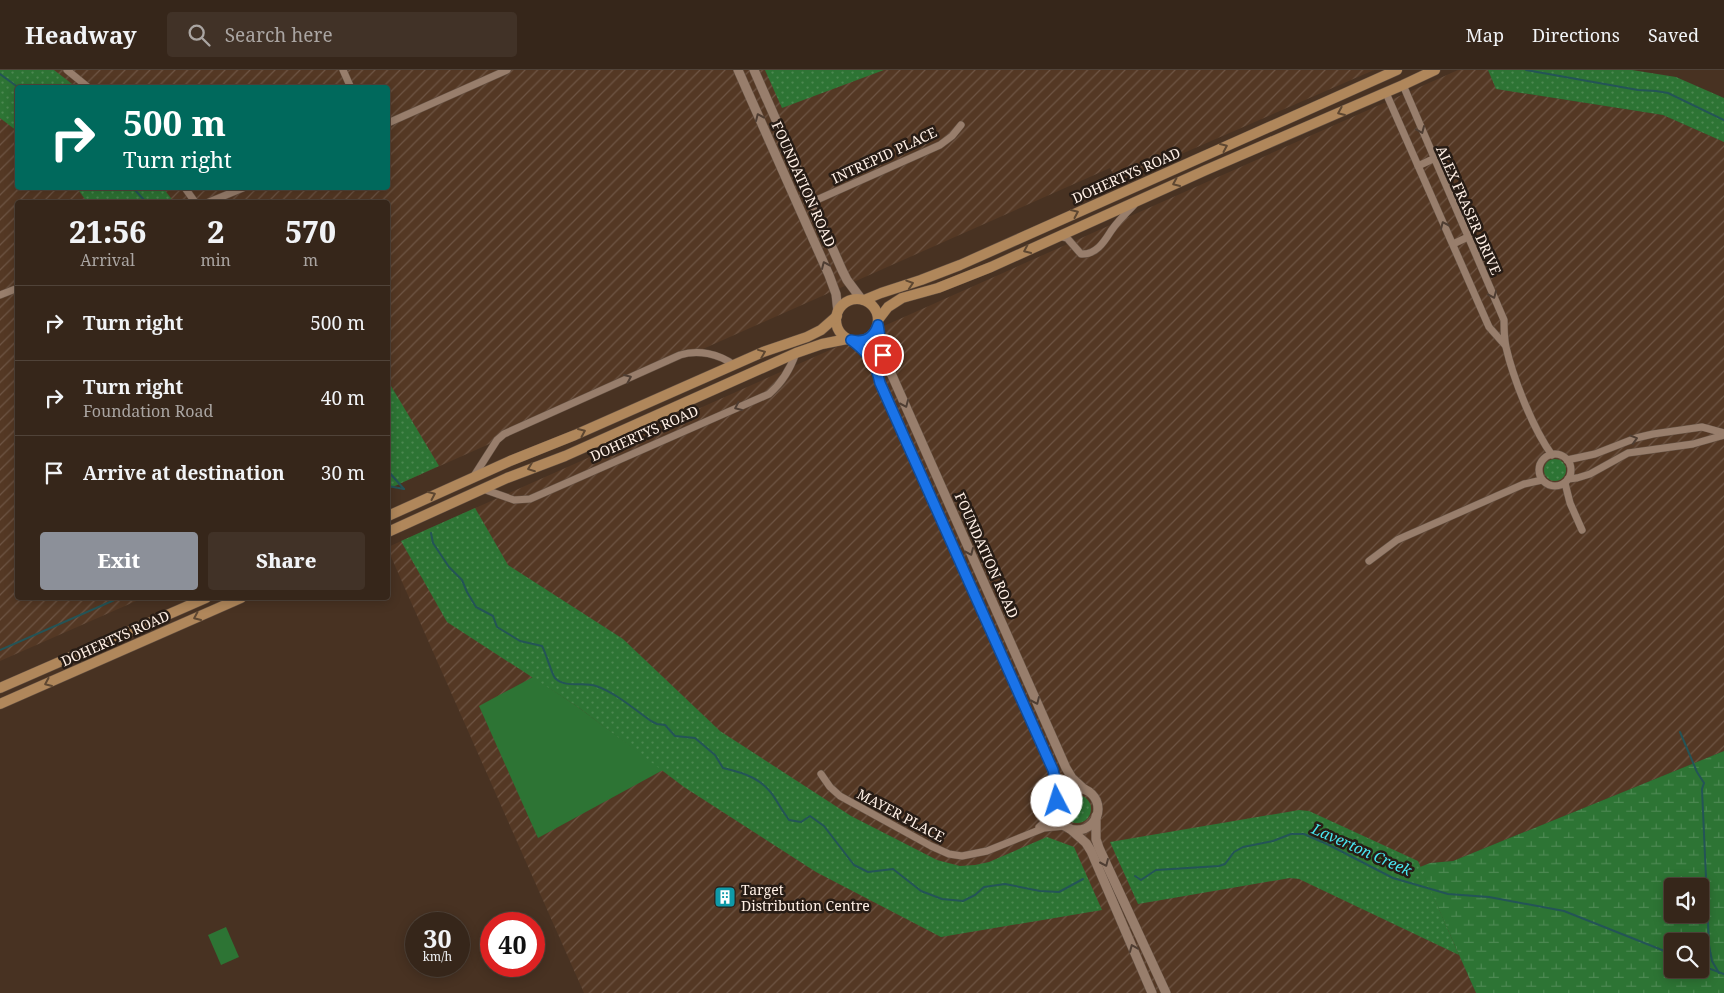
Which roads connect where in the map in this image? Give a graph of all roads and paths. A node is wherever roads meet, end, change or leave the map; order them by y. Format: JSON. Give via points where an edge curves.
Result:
{"nodes":[{"id":1,"x":67,"y":70,"type":"edge"},
{"id":2,"x":343,"y":70,"type":"edge"},
{"id":3,"x":507,"y":70,"type":"edge"},
{"id":4,"x":738,"y":70,"type":"edge"},
{"id":5,"x":1397,"y":70,"type":"edge"},
{"id":6,"x":1434,"y":70,"type":"edge"},
{"id":7,"x":755,"y":73,"type":"edge"},
{"id":8,"x":1387,"y":75,"type":"junction"},
{"id":9,"x":743,"y":82,"type":"junction"},
{"id":10,"x":85,"y":85,"type":"edge"},
{"id":11,"x":350,"y":85,"type":"edge"},
{"id":12,"x":1403,"y":85,"type":"junction"},
{"id":13,"x":1386,"y":93,"type":"junction"},
{"id":14,"x":390,"y":122,"type":"edge"},
{"id":15,"x":962,"y":125,"type":"dead end"},
{"id":16,"x":1200,"y":158,"type":"junction"},
{"id":17,"x":1433,"y":159,"type":"junction"},
{"id":18,"x":1418,"y":166,"type":"junction"},
{"id":19,"x":1206,"y":170,"type":"junction"},
{"id":20,"x":186,"y":190,"type":"edge"},
{"id":21,"x":238,"y":190,"type":"edge"},
{"id":22,"x":1140,"y":199,"type":"junction"},
{"id":23,"x":193,"y":200,"type":"edge"},
{"id":24,"x":214,"y":200,"type":"edge"},
{"id":25,"x":812,"y":202,"type":"junction"},
{"id":26,"x":1059,"y":236,"type":"junction"},
{"id":27,"x":1468,"y":237,"type":"junction"},
{"id":28,"x":1453,"y":244,"type":"junction"},
{"id":29,"x":15,"y":289,"type":"edge"},
{"id":30,"x":0,"y":295,"type":"edge"},
{"id":31,"x":863,"y":300,"type":"junction"},
{"id":32,"x":837,"y":314,"type":"junction"},
{"id":33,"x":878,"y":323,"type":"junction"},
{"id":34,"x":849,"y":340,"type":"junction"},
{"id":35,"x":1505,"y":346,"type":"junction"},
{"id":36,"x":796,"y":353,"type":"junction"},
{"id":37,"x":734,"y":365,"type":"junction"},
{"id":38,"x":1724,"y":434,"type":"edge"},
{"id":39,"x":1542,"y":440,"type":"junction"},
{"id":40,"x":1612,"y":446,"type":"junction"},
{"id":41,"x":1552,"y":454,"type":"junction"},
{"id":42,"x":1544,"y":458,"type":"junction"},
{"id":43,"x":1618,"y":458,"type":"junction"},
{"id":44,"x":1567,"y":460,"type":"junction"},
{"id":45,"x":1539,"y":472,"type":"junction"},
{"id":46,"x":474,"y":477,"type":"junction"},
{"id":47,"x":1542,"y":480,"type":"junction"},
{"id":48,"x":1566,"y":481,"type":"junction"},
{"id":49,"x":1526,"y":484,"type":"junction"},
{"id":50,"x":1555,"y":486,"type":"junction"},
{"id":51,"x":483,"y":489,"type":"junction"},
{"id":52,"x":1570,"y":504,"type":"junction"},
{"id":53,"x":390,"y":515,"type":"edge"},
{"id":54,"x":1582,"y":530,"type":"dead end"},
{"id":55,"x":390,"y":531,"type":"edge"},
{"id":56,"x":1369,"y":561,"type":"dead end"},
{"id":57,"x":201,"y":600,"type":"edge"},
{"id":58,"x":236,"y":600,"type":"edge"},
{"id":59,"x":0,"y":688,"type":"edge"},
{"id":60,"x":0,"y":704,"type":"edge"},
{"id":61,"x":821,"y":774,"type":"dead end"},
{"id":62,"x":1084,"y":789,"type":"junction"},
{"id":63,"x":1057,"y":802,"type":"junction"},
{"id":64,"x":1096,"y":816,"type":"junction"},
{"id":65,"x":1067,"y":827,"type":"junction"},
{"id":66,"x":1035,"y":831,"type":"junction"},
{"id":67,"x":1152,"y":993,"type":"edge"},
{"id":68,"x":1166,"y":993,"type":"edge"}],
"edges":[{"from":1,"to":10,"type":"street"},
{"from":2,"to":11,"type":"street"},
{"from":3,"to":14,"type":"street"},
{"from":4,"to":9,"type":"street","name":"FOUNDATION ROAD"},
{"from":5,"to":8,"type":"main road","name":"DOHERTYS ROAD"},
{"from":6,"to":12,"type":"main road","name":"DOHERTYS ROAD"},
{"from":7,"to":9,"type":"street"},
{"from":7,"to":25,"type":"street","name":"FOUNDATION ROAD"},
{"from":8,"to":12,"type":"main road"},
{"from":8,"to":13,"type":"main road"},
{"from":16,"to":8,"type":"main road","name":"DOHERTYS ROAD","one_way":true},
{"from":32,"to":9,"type":"street","name":"FOUNDATION ROAD","one_way":true,"via":[[836,294],[830,275]]},
{"from":12,"to":13,"type":"main road","name":"DOHERTYS ROAD"},
{"from":12,"to":17,"type":"street","name":"ALEX FRASER DRIVE","one_way":true},
{"from":13,"to":18,"type":"street","name":"ALEX FRASER DRIVE"},
{"from":13,"to":19,"type":"main road","name":"DOHERTYS ROAD","one_way":true},
{"from":15,"to":25,"type":"street","name":"INTREPID PLACE","via":[[940,145]]},
{"from":16,"to":19,"type":"main road"},
{"from":31,"to":16,"type":"main road","name":"DOHERTYS ROAD","one_way":true,"via":[[960,265]]},
{"from":17,"to":18,"type":"street"},
{"from":17,"to":27,"type":"street","name":"ALEX FRASER DRIVE"},
{"from":28,"to":18,"type":"street","name":"ALEX FRASER DRIVE","one_way":true},
{"from":19,"to":22,"type":"main road","name":"DOHERTYS ROAD","one_way":true},
{"from":20,"to":23,"type":"street"},
{"from":21,"to":24,"type":"street"},
{"from":22,"to":26,"type":"main road","name":"DOHERTYS ROAD"},
{"from":22,"to":26,"type":"street","name":"DOHERTYS ROAD","via":[[1103,244],[1090,252],[1081,254],[1067,238]]},
{"from":25,"to":31,"type":"street","name":"FOUNDATION ROAD","via":[[847,280]]},
{"from":26,"to":33,"type":"main road","name":"DOHERTYS ROAD","one_way":true,"via":[[958,280],[902,298],[888,307]]},
{"from":27,"to":28,"type":"street"},
{"from":27,"to":35,"type":"street","name":"ALEX FRASER DRIVE","one_way":true,"via":[[1504,320]]},
{"from":28,"to":35,"type":"street","name":"ALEX FRASER DRIVE","via":[[1489,327]]},
{"from":29,"to":30,"type":"street"},
{"from":31,"to":32,"type":"main road","via":[[842,305]]},
{"from":31,"to":33,"type":"main road","via":[[874,308]]},
{"from":32,"to":34,"type":"main road","via":[[838,329]]},
{"from":37,"to":32,"type":"main road","name":"DOHERTYS ROAD","one_way":true,"via":[[816,334]]},
{"from":33,"to":34,"type":"main road","via":[[868,339],[859,342]]},
{"from":33,"to":62,"type":"street","name":"FOUNDATION ROAD","one_way":true,"via":[[883,355],[1066,768]]},
{"from":34,"to":36,"type":"main road","name":"DOHERTYS ROAD","via":[[822,344]]},
{"from":34,"to":63,"type":"street","name":"FOUNDATION ROAD","via":[[871,358],[1053,770]]},
{"from":35,"to":39,"type":"street","name":"ALEX FRASER DRIVE"},
{"from":36,"to":51,"type":"main road","name":"DOHERTYS ROAD","one_way":true},
{"from":36,"to":51,"type":"street","name":"DOHERTYS ROAD","one_way":true,"via":[[785,377],[768,394],[530,499],[514,500]]},
{"from":46,"to":37,"type":"main road","name":"DOHERTYS ROAD","one_way":true},
{"from":46,"to":37,"type":"street","one_way":true,"via":[[504,434],[680,355],[704,353]]},
{"from":40,"to":38,"type":"street","one_way":true,"via":[[1691,428],[1702,427]]},
{"from":38,"to":43,"type":"street","via":[[1693,444],[1628,453]]},
{"from":39,"to":41,"type":"street","name":"ALEX FRASER DRIVE"},
{"from":39,"to":42,"type":"street","name":"ALEX FRASER DRIVE"},
{"from":40,"to":43,"type":"street"},
{"from":40,"to":44,"type":"street","via":[[1595,454]]},
{"from":41,"to":42,"type":"street"},
{"from":41,"to":44,"type":"street"},
{"from":42,"to":45,"type":"street"},
{"from":43,"to":48,"type":"street","via":[[1590,474]]},
{"from":44,"to":48,"type":"street","via":[[1571,470]]},
{"from":45,"to":47,"type":"street"},
{"from":45,"to":49,"type":"street"},
{"from":53,"to":46,"type":"main road","name":"DOHERTYS ROAD","one_way":true},
{"from":47,"to":49,"type":"street"},
{"from":47,"to":50,"type":"street"},
{"from":48,"to":50,"type":"street"},
{"from":48,"to":52,"type":"street"},
{"from":49,"to":56,"type":"street","via":[[1397,540]]},
{"from":50,"to":52,"type":"street"},
{"from":51,"to":55,"type":"main road","name":"DOHERTYS ROAD"},
{"from":52,"to":54,"type":"street"},
{"from":57,"to":59,"type":"main road","name":"DOHERTYS ROAD"},
{"from":58,"to":60,"type":"main road","name":"DOHERTYS ROAD","one_way":true},
{"from":61,"to":66,"type":"street","name":"MAYER PLACE","via":[[840,796],[949,854],[962,856],[987,851]]},
{"from":62,"to":63,"type":"street","via":[[1065,791]]},
{"from":62,"to":64,"type":"street","via":[[1097,804]]},
{"from":63,"to":65,"type":"street","via":[[1057,816]]},
{"from":63,"to":66,"type":"street","name":"MAYER PLACE","via":[[1052,815]]},
{"from":64,"to":65,"type":"street","via":[[1082,829]]},
{"from":64,"to":68,"type":"street","one_way":true,"via":[[1099,848]]},
{"from":65,"to":66,"type":"street","name":"MAYER PLACE"},
{"from":67,"to":65,"type":"street","one_way":true,"via":[[1091,851]]}]}
